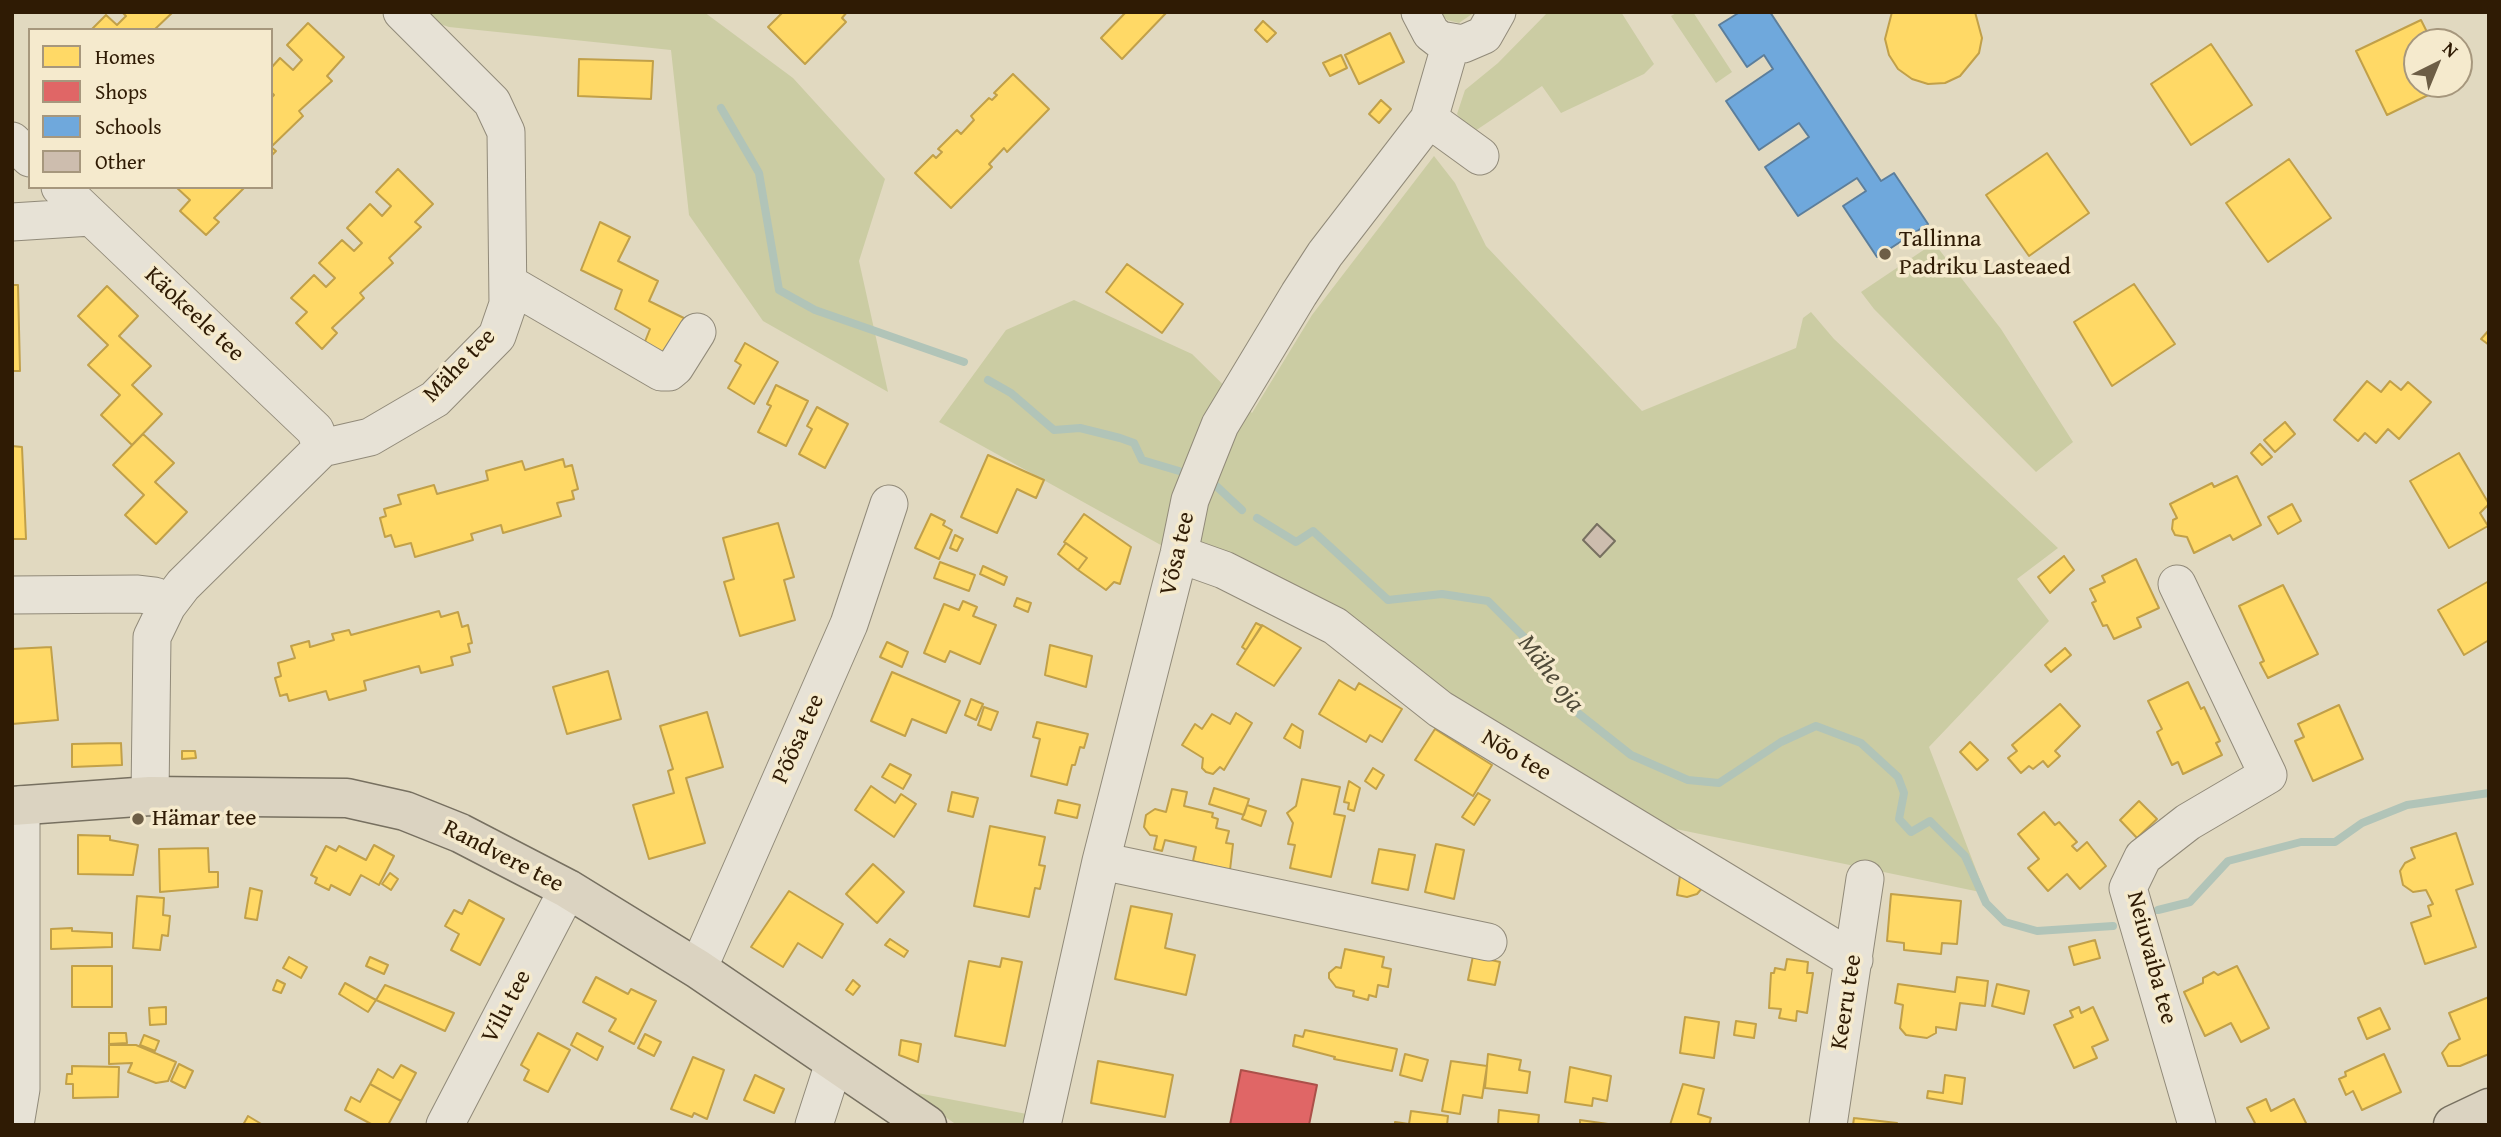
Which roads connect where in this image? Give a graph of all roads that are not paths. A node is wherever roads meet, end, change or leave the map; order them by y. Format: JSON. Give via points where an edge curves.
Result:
{"nodes":[{"id":1,"x":402,"y":12,"type":"edge"},
{"id":2,"x":1420,"y":12,"type":"edge"},
{"id":3,"x":1497,"y":12,"type":"edge"},
{"id":4,"x":1451,"y":43,"type":"junction"},
{"id":5,"x":1429,"y":119,"type":"junction"},
{"id":6,"x":12,"y":141,"type":"edge"},
{"id":7,"x":28,"y":156,"type":"edge"},
{"id":8,"x":1480,"y":156,"type":"dead end"},
{"id":9,"x":62,"y":189,"type":"edge"},
{"id":10,"x":91,"y":217,"type":"junction"},
{"id":11,"x":12,"y":222,"type":"edge"},
{"id":12,"x":508,"y":283,"type":"junction"},
{"id":13,"x":696,"y":332,"type":"dead end"},
{"id":14,"x":322,"y":448,"type":"junction"},
{"id":15,"x":890,"y":504,"type":"dead end"},
{"id":16,"x":1179,"y":554,"type":"junction"},
{"id":17,"x":2177,"y":584,"type":"dead end"},
{"id":18,"x":12,"y":595,"type":"edge"},
{"id":19,"x":167,"y":606,"type":"junction"},
{"id":20,"x":150,"y":796,"type":"junction"},
{"id":21,"x":16,"y":805,"type":"edge"},
{"id":22,"x":1101,"y":861,"type":"junction"},
{"id":23,"x":1865,"y":879,"type":"dead end"},
{"id":24,"x":568,"y":889,"type":"junction"},
{"id":25,"x":1488,"y":942,"type":"dead end"},
{"id":26,"x":1854,"y":960,"type":"junction"},
{"id":27,"x":698,"y":969,"type":"junction"},
{"id":28,"x":834,"y":1063,"type":"junction"},
{"id":29,"x":2489,"y":1108,"type":"edge"},
{"id":30,"x":15,"y":1125,"type":"edge"},
{"id":31,"x":445,"y":1125,"type":"edge"},
{"id":32,"x":814,"y":1125,"type":"edge"},
{"id":33,"x":927,"y":1125,"type":"edge"},
{"id":34,"x":1042,"y":1125,"type":"edge"},
{"id":35,"x":1828,"y":1125,"type":"edge"},
{"id":36,"x":2197,"y":1125,"type":"edge"},
{"id":37,"x":2453,"y":1125,"type":"edge"}],
"edges":[{"from":1,"to":12,"type":"street","name":"Mähe tee","via":[[492,102],[506,132]]},
{"from":2,"to":4,"type":"street","via":[[1431,33]]},
{"from":3,"to":4,"type":"street","via":[[1484,35],[1462,44]]},
{"from":4,"to":5,"type":"street","name":"Võsa tee"},
{"from":5,"to":8,"type":"street"},
{"from":5,"to":16,"type":"street","name":"Võsa tee","via":[[1325,254],[1220,425],[1190,500]]},
{"from":6,"to":7,"type":"street"},
{"from":9,"to":10,"type":"street","name":"Käokeele tee"},
{"from":10,"to":11,"type":"street"},
{"from":10,"to":14,"type":"street","name":"Käokeele tee","via":[[315,430]]},
{"from":12,"to":13,"type":"street","via":[[661,372],[675,367]]},
{"from":12,"to":14,"type":"street","name":"Mähe tee","via":[[508,304],[497,336],[435,399],[370,437]]},
{"from":14,"to":19,"type":"street"},
{"from":15,"to":27,"type":"street","name":"Põõsa tee","via":[[849,624]]},
{"from":16,"to":22,"type":"street","name":"Võsa tee"},
{"from":16,"to":26,"type":"street","name":"Nõo tee","via":[[1224,570],[1335,626],[1440,709]]},
{"from":17,"to":36,"type":"street","name":"Neiuvaiba tee","via":[[2268,775],[2188,822],[2152,850],[2128,888]]},
{"from":18,"to":19,"type":"street","via":[[138,594],[155,596]]},
{"from":19,"to":20,"type":"street","via":[[152,637]]},
{"from":20,"to":21,"type":"main road","name":"Randvere tee"},
{"from":20,"to":24,"type":"main road","name":"Randvere tee","via":[[346,798],[405,811],[460,833]]},
{"from":21,"to":30,"type":"street","via":[[21,1090]]},
{"from":22,"to":25,"type":"street"},
{"from":22,"to":34,"type":"street","name":"Võsa tee"},
{"from":23,"to":26,"type":"street","name":"Keeru tee"},
{"from":24,"to":27,"type":"main road","name":"Randvere tee"},
{"from":24,"to":31,"type":"street","name":"Vilu tee"},
{"from":26,"to":35,"type":"street","name":"Keeru tee"},
{"from":27,"to":28,"type":"main road","name":"Randvere tee"},
{"from":28,"to":32,"type":"street"},
{"from":28,"to":33,"type":"main road","name":"Randvere tee"},
{"from":29,"to":37,"type":"main road"}]}
